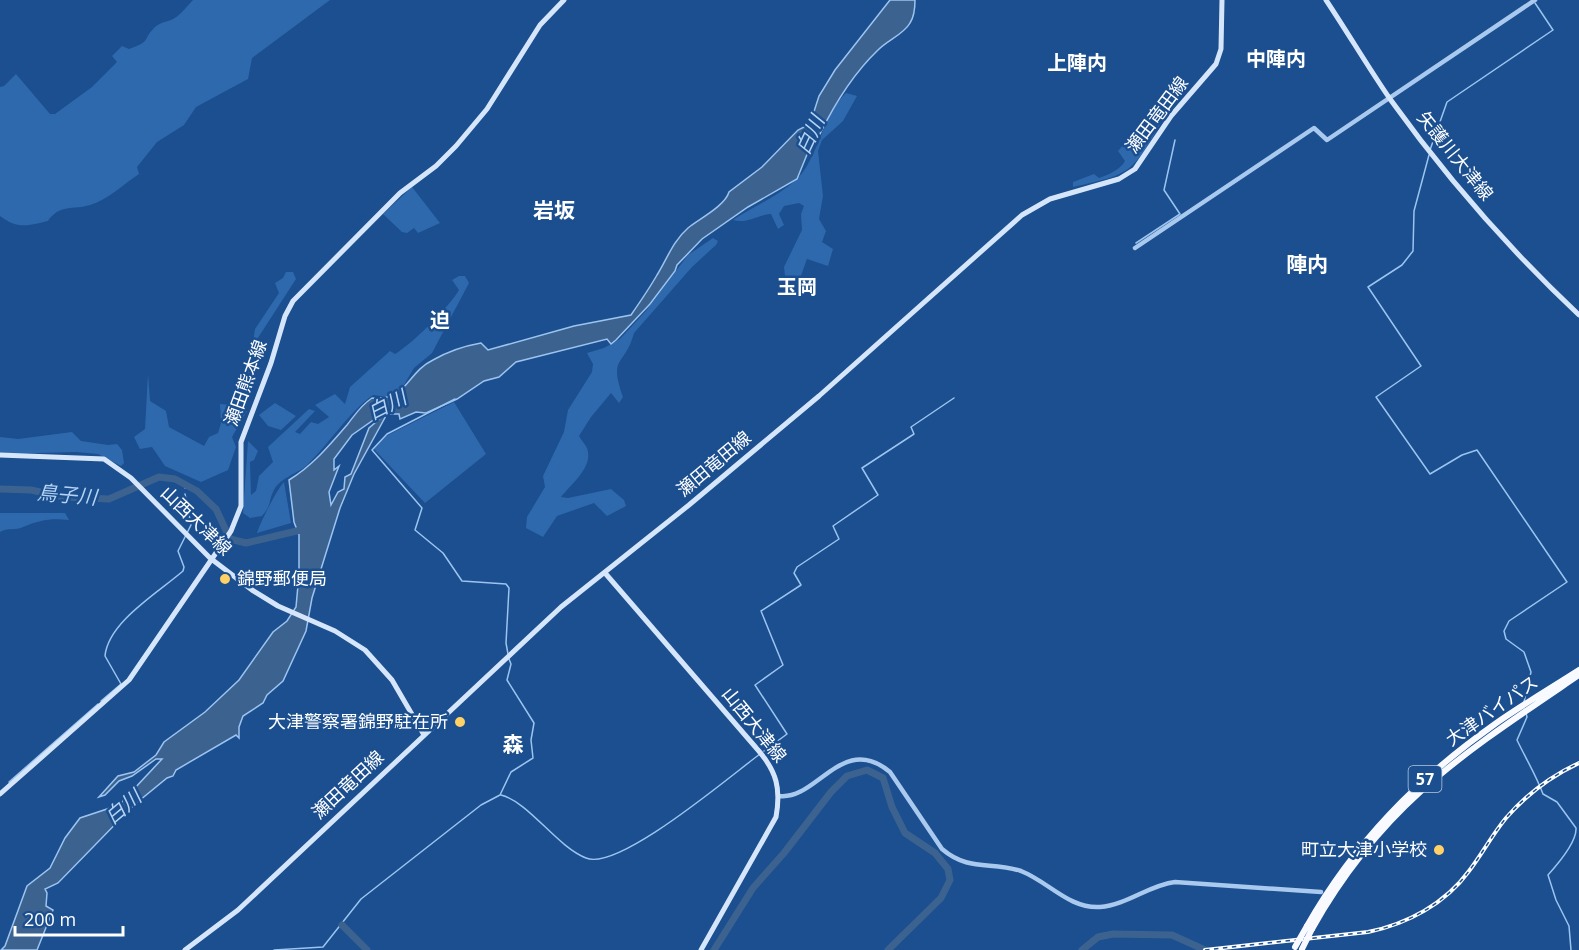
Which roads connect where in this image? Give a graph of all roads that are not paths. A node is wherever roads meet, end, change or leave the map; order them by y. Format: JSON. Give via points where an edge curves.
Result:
{"nodes":[{"id":1,"x":564,"y":0,"type":"edge"},
{"id":2,"x":1222,"y":0,"type":"edge"},
{"id":3,"x":1326,"y":0,"type":"edge"},
{"id":4,"x":1535,"y":0,"type":"edge"},
{"id":5,"x":1389,"y":97,"type":"junction"},
{"id":6,"x":1135,"y":248,"type":"dead end"},
{"id":7,"x":1579,"y":315,"type":"edge"},
{"id":8,"x":0,"y":456,"type":"edge"},
{"id":9,"x":210,"y":558,"type":"junction"},
{"id":10,"x":605,"y":573,"type":"junction"},
{"id":11,"x":1579,"y":670,"type":"edge"},
{"id":12,"x":1579,"y":675,"type":"edge"},
{"id":13,"x":424,"y":735,"type":"junction"},
{"id":14,"x":0,"y":794,"type":"edge"},
{"id":15,"x":779,"y":796,"type":"junction"},
{"id":16,"x":1322,"y":892,"type":"dead end"},
{"id":17,"x":1309,"y":927,"type":"junction"},
{"id":18,"x":1298,"y":949,"type":"edge"},
{"id":19,"x":185,"y":950,"type":"edge"},
{"id":20,"x":701,"y":950,"type":"edge"}],
"edges":[{"from":1,"to":9,"type":"main road","name":"瀬田熊本線","via":[[540,24],[487,109],[456,146],[400,193],[293,301],[241,442],[241,506],[231,531]]},
{"from":2,"to":10,"type":"main road","name":"瀬田竜田線","via":[[1221,48],[1216,64],[1171,116],[1135,168],[1112,181],[1050,199],[1022,215],[819,396]]},
{"from":3,"to":5,"type":"main road","name":"矢護川大津線"},
{"from":4,"to":5,"type":"street"},
{"from":5,"to":6,"type":"street","via":[[1327,140],[1314,128]]},
{"from":5,"to":7,"type":"main road","name":"矢護川大津線","via":[[1449,176]]},
{"from":8,"to":9,"type":"main road","name":"山西大津線","via":[[104,459],[133,480]]},
{"from":9,"to":13,"type":"main road","name":"山西大津線","via":[[278,606],[358,645],[375,659]]},
{"from":9,"to":14,"type":"main road","name":"瀬田熊本線","via":[[129,680]]},
{"from":10,"to":13,"type":"main road","name":"瀬田竜田線","via":[[561,607]]},
{"from":10,"to":15,"type":"main road","name":"山西大津線","via":[[760,753],[777,776]]},
{"from":11,"to":17,"type":"highway","name":"大津バイパス","number":"57","via":[[1495,724],[1409,793],[1352,856]]},
{"from":12,"to":17,"type":"highway","name":"大津バイパス","number":"57","via":[[1471,748],[1413,796],[1356,858]]},
{"from":13,"to":19,"type":"main road","name":"瀬田竜田線","via":[[238,910]]},
{"from":15,"to":16,"type":"street","via":[[799,793],[832,768],[856,761],[878,763],[890,772],[952,858],[972,865],[1020,871],[1084,906],[1112,905],[1158,885],[1175,882]]},
{"from":15,"to":20,"type":"main road","name":"山西大津線","via":[[776,817]]},
{"from":17,"to":18,"type":"highway","name":"大津バイパス","number":"57","bridge":true}]}
